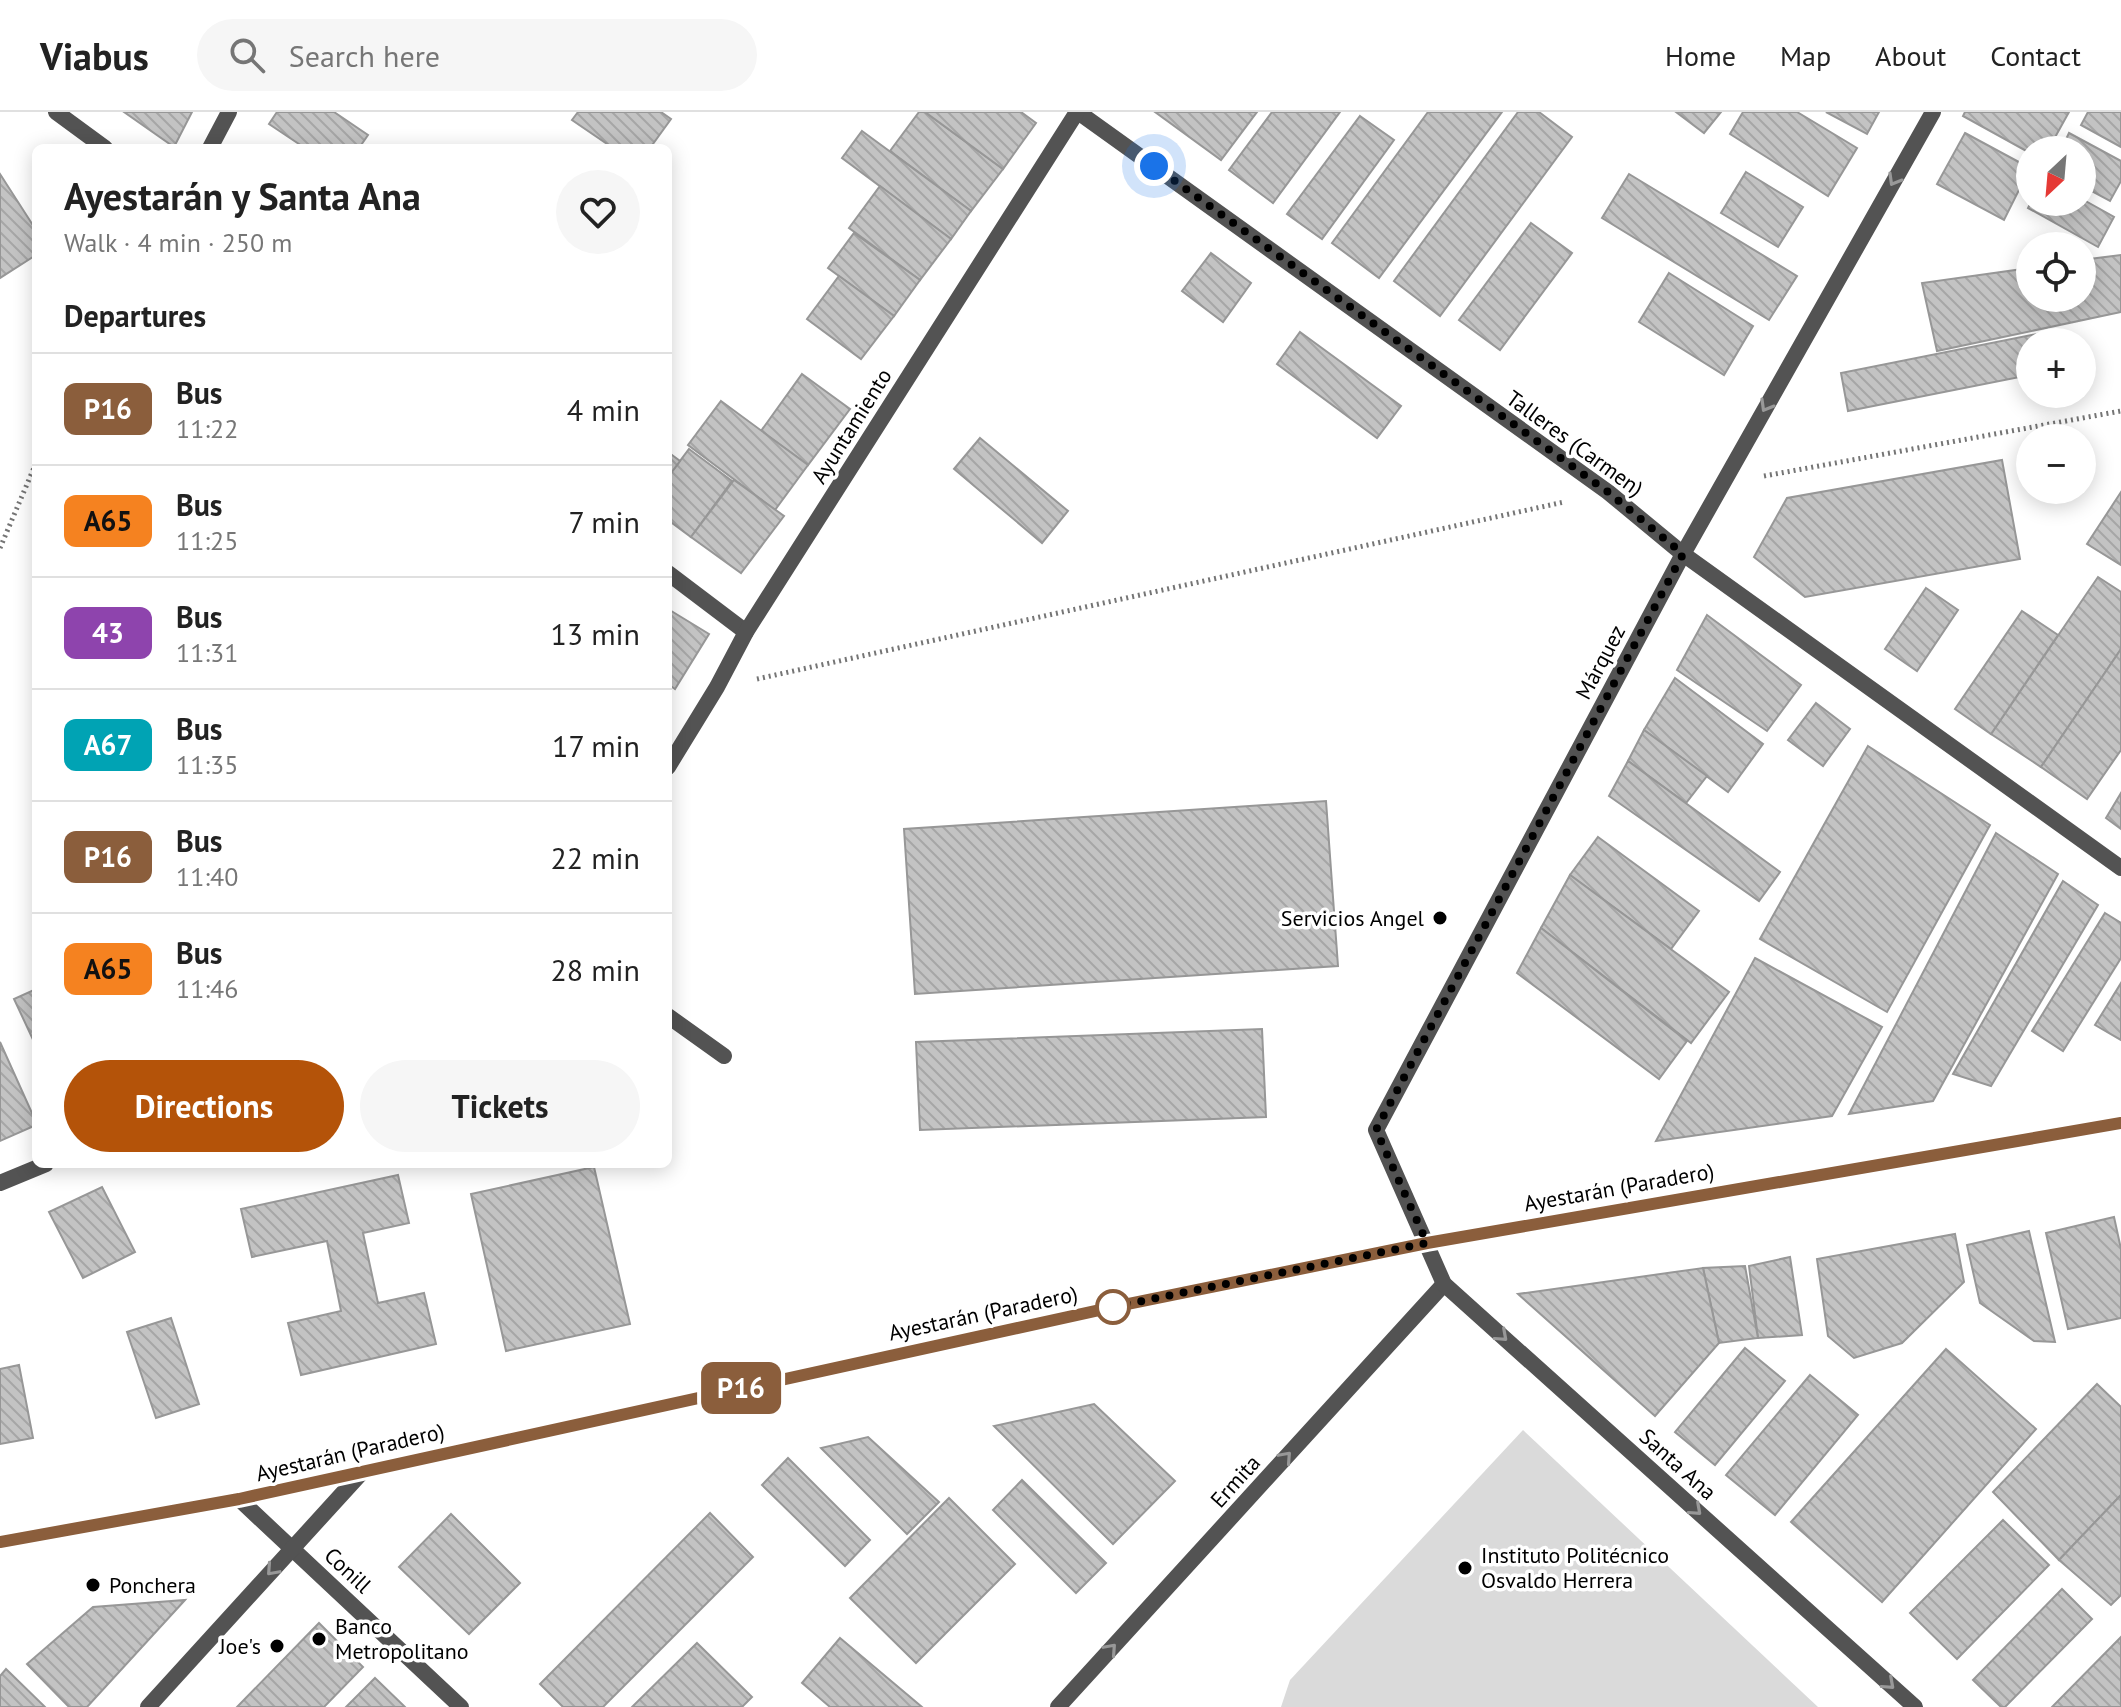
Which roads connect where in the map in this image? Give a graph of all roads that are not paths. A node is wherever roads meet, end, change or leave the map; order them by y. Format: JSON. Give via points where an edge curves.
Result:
{"nodes":[{"id":1,"x":56,"y":112,"type":"edge"},
{"id":2,"x":229,"y":112,"type":"edge"},
{"id":3,"x":1077,"y":112,"type":"edge"},
{"id":4,"x":1933,"y":112,"type":"edge"},
{"id":5,"x":100,"y":144,"type":"edge"},
{"id":6,"x":212,"y":144,"type":"edge"},
{"id":7,"x":1683,"y":554,"type":"junction"},
{"id":8,"x":672,"y":576,"type":"edge"},
{"id":9,"x":746,"y":632,"type":"junction"},
{"id":10,"x":672,"y":760,"type":"edge"},
{"id":11,"x":2121,"y":868,"type":"edge"},
{"id":12,"x":672,"y":1019,"type":"edge"},
{"id":13,"x":724,"y":1056,"type":"dead end"},
{"id":14,"x":2121,"y":1123,"type":"edge"},
{"id":15,"x":36,"y":1168,"type":"edge"},
{"id":16,"x":0,"y":1183,"type":"edge"},
{"id":17,"x":1427,"y":1243,"type":"junction"},
{"id":18,"x":1444,"y":1284,"type":"junction"},
{"id":19,"x":363,"y":1471,"type":"junction"},
{"id":20,"x":239,"y":1499,"type":"junction"},
{"id":21,"x":0,"y":1542,"type":"edge"},
{"id":22,"x":293,"y":1548,"type":"junction"},
{"id":23,"x":148,"y":1707,"type":"edge"},
{"id":24,"x":461,"y":1707,"type":"edge"},
{"id":25,"x":1058,"y":1707,"type":"edge"},
{"id":26,"x":1915,"y":1707,"type":"edge"}],
"edges":[{"from":1,"to":5,"type":"street"},
{"from":2,"to":6,"type":"street"},
{"from":3,"to":7,"type":"street","name":"Talleres (Carmen)","via":[[1608,492]]},
{"from":3,"to":9,"type":"street","name":"Ayuntamiento"},
{"from":4,"to":7,"type":"street","name":"Márquez","one_way":true},
{"from":7,"to":11,"type":"street","name":"Talleres (Carmen)"},
{"from":7,"to":17,"type":"street","name":"Márquez","via":[[1376,1130]]},
{"from":8,"to":9,"type":"street"},
{"from":9,"to":10,"type":"street","name":"Ayuntamiento"},
{"from":12,"to":13,"type":"street"},
{"from":14,"to":17,"type":"main road","name":"Ayestarán (Paradero)"},
{"from":15,"to":16,"type":"street"},
{"from":17,"to":18,"type":"street","name":"Santa Ana"},
{"from":17,"to":19,"type":"main road","name":"Ayestarán (Paradero)"},
{"from":25,"to":18,"type":"street","name":"Ermita","one_way":true},
{"from":18,"to":26,"type":"street","name":"Santa Ana","one_way":true},
{"from":19,"to":20,"type":"main road","name":"Ayestarán (Paradero)"},
{"from":19,"to":22,"type":"street"},
{"from":20,"to":21,"type":"main road","name":"Ayestarán (Paradero)"},
{"from":20,"to":22,"type":"street","name":"Conill"},
{"from":22,"to":23,"type":"street","one_way":true},
{"from":22,"to":24,"type":"street","name":"Conill"}]}
